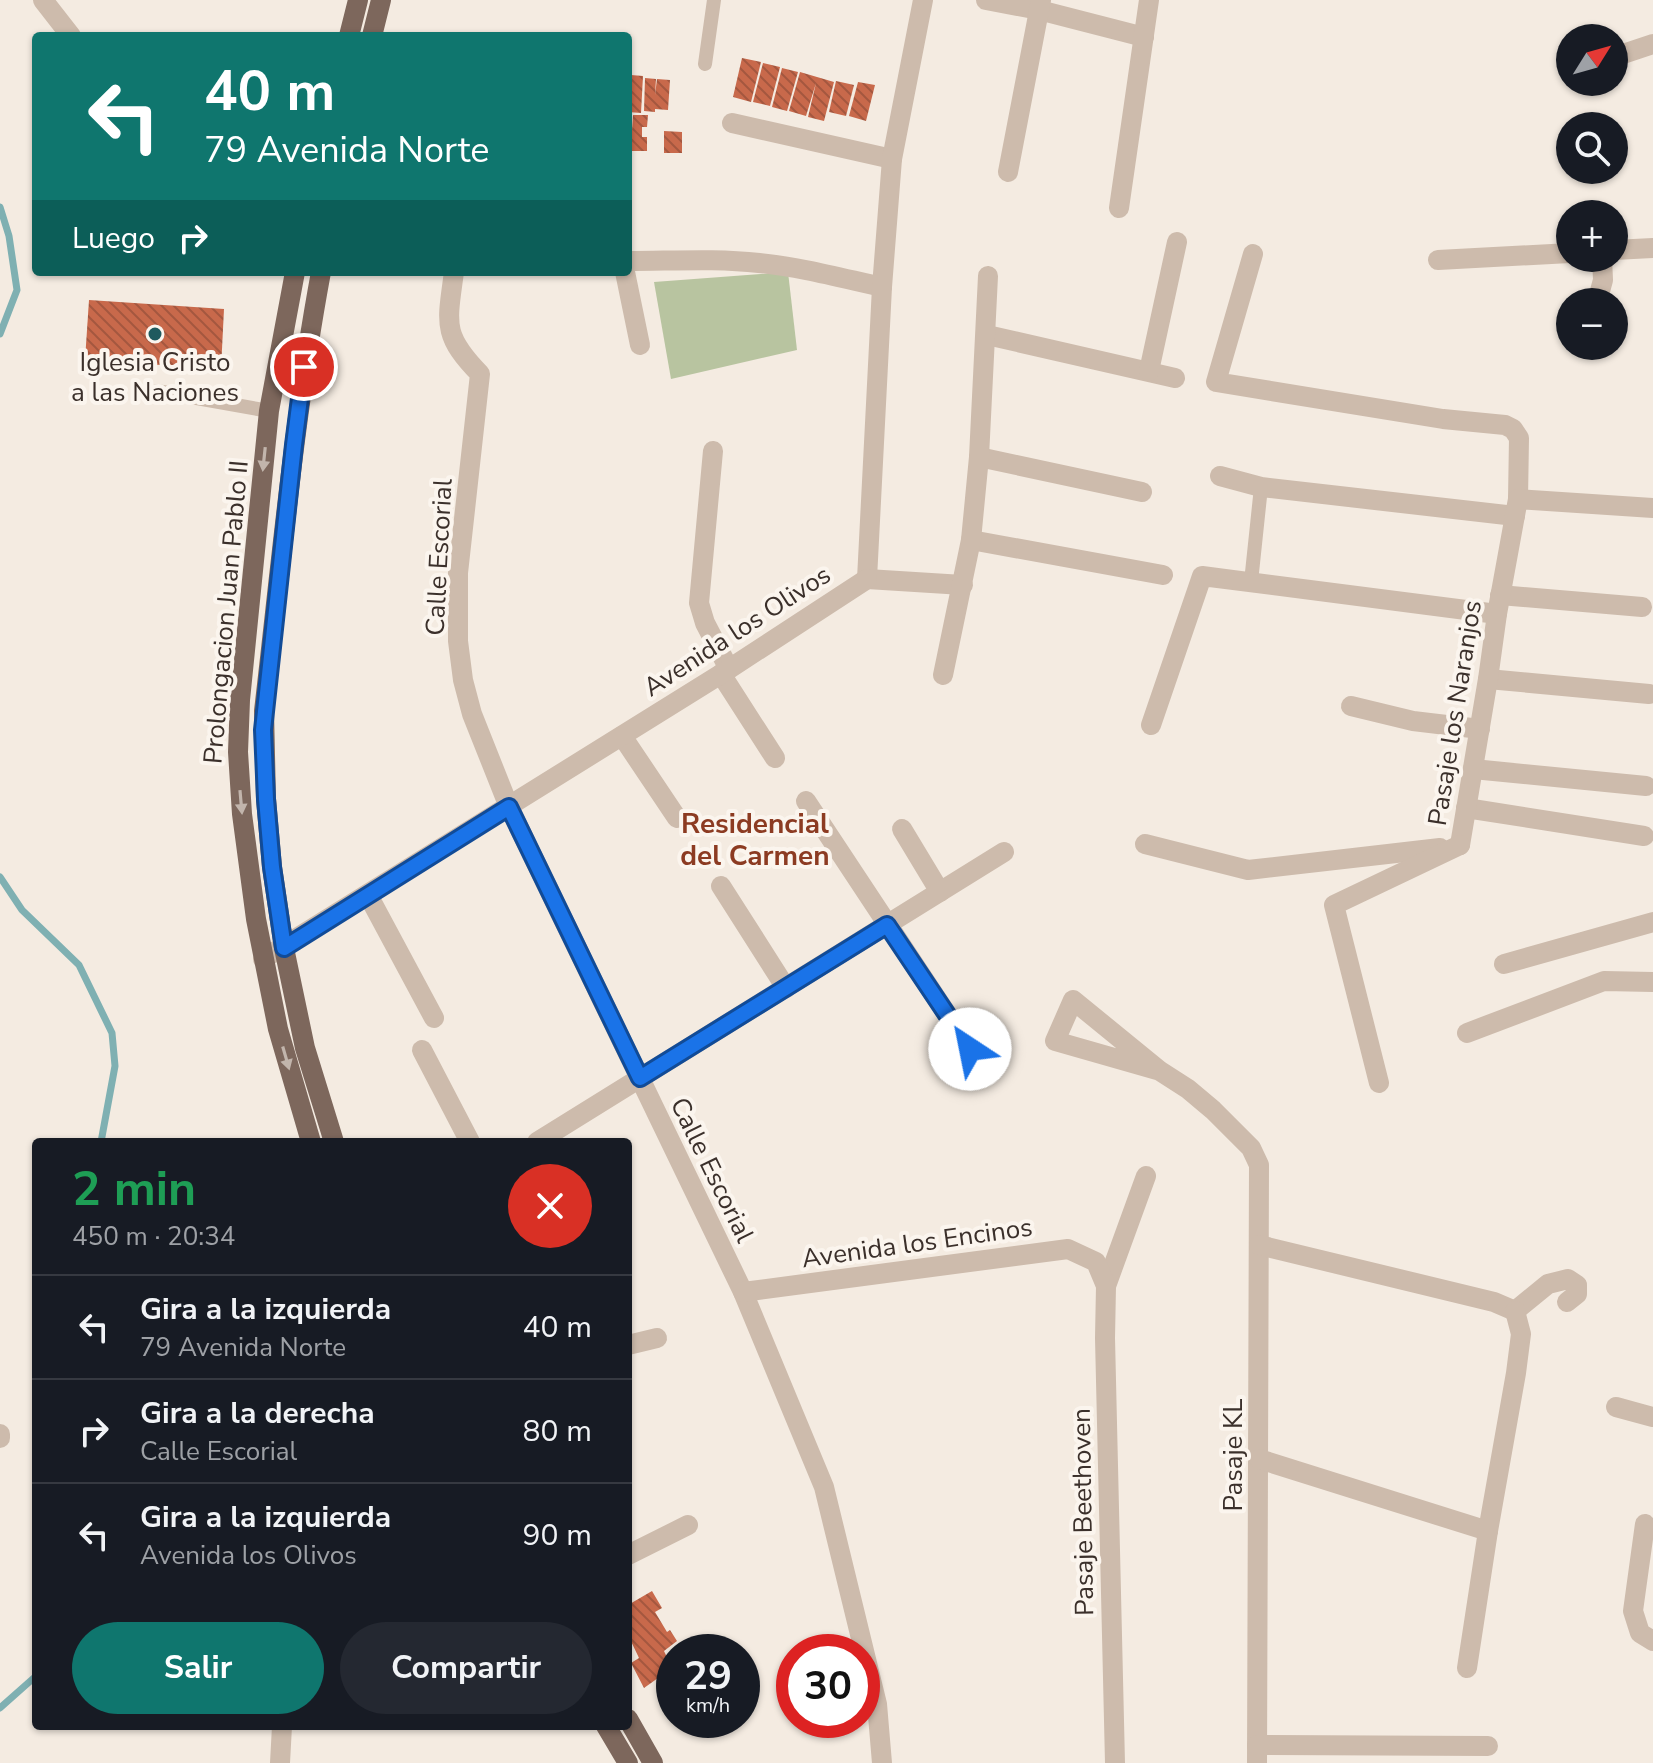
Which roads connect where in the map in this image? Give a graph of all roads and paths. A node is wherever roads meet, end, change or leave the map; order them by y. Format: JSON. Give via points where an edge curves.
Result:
{"nodes":[{"id":1,"x":43,"y":0,"type":"edge"},
{"id":2,"x":358,"y":0,"type":"edge"},
{"id":3,"x":381,"y":0,"type":"edge"},
{"id":4,"x":714,"y":0,"type":"edge"},
{"id":5,"x":923,"y":0,"type":"edge"},
{"id":6,"x":986,"y":0,"type":"edge"},
{"id":7,"x":1149,"y":0,"type":"edge"},
{"id":8,"x":1040,"y":5,"type":"edge"},
{"id":9,"x":68,"y":32,"type":"edge"},
{"id":10,"x":350,"y":32,"type":"edge"},
{"id":11,"x":373,"y":32,"type":"edge"},
{"id":12,"x":1144,"y":37,"type":"junction"},
{"id":13,"x":1653,"y":44,"type":"edge"},
{"id":14,"x":1628,"y":52,"type":"edge"},
{"id":15,"x":705,"y":64,"type":"dead end"},
{"id":16,"x":732,"y":123,"type":"dead end"},
{"id":17,"x":892,"y":159,"type":"junction"},
{"id":18,"x":1008,"y":172,"type":"dead end"},
{"id":19,"x":1119,"y":208,"type":"dead end"},
{"id":20,"x":1177,"y":242,"type":"dead end"},
{"id":21,"x":1653,"y":248,"type":"edge"},
{"id":22,"x":1628,"y":249,"type":"edge"},
{"id":23,"x":1253,"y":254,"type":"dead end"},
{"id":24,"x":1556,"y":254,"type":"edge"},
{"id":25,"x":1438,"y":260,"type":"dead end"},
{"id":26,"x":632,"y":261,"type":"edge"},
{"id":27,"x":294,"y":276,"type":"edge"},
{"id":28,"x":320,"y":276,"type":"edge"},
{"id":29,"x":453,"y":276,"type":"edge"},
{"id":30,"x":626,"y":276,"type":"edge"},
{"id":31,"x":988,"y":276,"type":"dead end"},
{"id":32,"x":882,"y":287,"type":"junction"},
{"id":33,"x":987,"y":335,"type":"junction"},
{"id":34,"x":640,"y":345,"type":"dead end"},
{"id":35,"x":1149,"y":371,"type":"junction"},
{"id":36,"x":1175,"y":378,"type":"dead end"},
{"id":37,"x":157,"y":391,"type":"dead end"},
{"id":38,"x":269,"y":411,"type":"junction"},
{"id":39,"x":713,"y":451,"type":"dead end"},
{"id":40,"x":979,"y":457,"type":"junction"},
{"id":41,"x":1220,"y":476,"type":"dead end"},
{"id":42,"x":1261,"y":487,"type":"junction"},
{"id":43,"x":1142,"y":492,"type":"dead end"},
{"id":44,"x":1516,"y":508,"type":"junction"},
{"id":45,"x":1653,"y":508,"type":"edge"},
{"id":46,"x":971,"y":540,"type":"junction"},
{"id":47,"x":1163,"y":575,"type":"dead end"},
{"id":48,"x":867,"y":579,"type":"junction"},
{"id":49,"x":1251,"y":582,"type":"junction"},
{"id":50,"x":963,"y":585,"type":"junction"},
{"id":51,"x":1498,"y":605,"type":"junction"},
{"id":52,"x":1642,"y":607,"type":"dead end"},
{"id":53,"x":725,"y":671,"type":"junction"},
{"id":54,"x":943,"y":675,"type":"dead end"},
{"id":55,"x":1488,"y":679,"type":"junction"},
{"id":56,"x":1649,"y":694,"type":"dead end"},
{"id":57,"x":1351,"y":706,"type":"dead end"},
{"id":58,"x":1151,"y":725,"type":"dead end"},
{"id":59,"x":1480,"y":729,"type":"junction"},
{"id":60,"x":622,"y":736,"type":"junction"},
{"id":61,"x":775,"y":758,"type":"dead end"},
{"id":62,"x":1473,"y":769,"type":"junction"},
{"id":63,"x":1646,"y":786,"type":"dead end"},
{"id":64,"x":806,"y":801,"type":"dead end"},
{"id":65,"x":509,"y":807,"type":"junction"},
{"id":66,"x":1466,"y":808,"type":"junction"},
{"id":67,"x":677,"y":818,"type":"dead end"},
{"id":68,"x":902,"y":829,"type":"dead end"},
{"id":69,"x":1644,"y":836,"type":"dead end"},
{"id":70,"x":1145,"y":844,"type":"dead end"},
{"id":71,"x":1460,"y":845,"type":"junction"},
{"id":72,"x":1004,"y":852,"type":"dead end"},
{"id":73,"x":721,"y":886,"type":"dead end"},
{"id":74,"x":940,"y":892,"type":"junction"},
{"id":75,"x":368,"y":895,"type":"junction"},
{"id":76,"x":1653,"y":922,"type":"edge"},
{"id":77,"x":887,"y":925,"type":"junction"},
{"id":78,"x":284,"y":948,"type":"junction"},
{"id":79,"x":263,"y":959,"type":"junction"},
{"id":80,"x":1504,"y":964,"type":"dead end"},
{"id":81,"x":1653,"y":982,"type":"edge"},
{"id":82,"x":786,"y":988,"type":"junction"},
{"id":83,"x":434,"y":1018,"type":"dead end"},
{"id":84,"x":1467,"y":1033,"type":"dead end"},
{"id":85,"x":970,"y":1049,"type":"dead end"},
{"id":86,"x":422,"y":1050,"type":"dead end"},
{"id":87,"x":1160,"y":1071,"type":"junction"},
{"id":88,"x":640,"y":1078,"type":"junction"},
{"id":89,"x":1379,"y":1083,"type":"dead end"},
{"id":90,"x":310,"y":1138,"type":"edge"},
{"id":91,"x":333,"y":1138,"type":"edge"},
{"id":92,"x":468,"y":1138,"type":"edge"},
{"id":93,"x":543,"y":1138,"type":"edge"},
{"id":94,"x":1146,"y":1176,"type":"dead end"},
{"id":95,"x":1259,"y":1245,"type":"junction"},
{"id":96,"x":1096,"y":1262,"type":"joint"},
{"id":97,"x":1106,"y":1286,"type":"junction"},
{"id":98,"x":743,"y":1292,"type":"junction"},
{"id":99,"x":1567,"y":1302,"type":"dead end"},
{"id":100,"x":1515,"y":1311,"type":"junction"},
{"id":101,"x":657,"y":1338,"type":"dead end"},
{"id":102,"x":632,"y":1344,"type":"edge"},
{"id":103,"x":1616,"y":1407,"type":"dead end"},
{"id":104,"x":1653,"y":1417,"type":"edge"},
{"id":105,"x":1259,"y":1459,"type":"junction"},
{"id":106,"x":1645,"y":1524,"type":"dead end"},
{"id":107,"x":688,"y":1525,"type":"dead end"},
{"id":108,"x":1488,"y":1531,"type":"junction"},
{"id":109,"x":632,"y":1553,"type":"edge"},
{"id":110,"x":1653,"y":1641,"type":"edge"},
{"id":111,"x":1467,"y":1668,"type":"dead end"},
{"id":112,"x":632,"y":1726,"type":"edge"},
{"id":113,"x":282,"y":1730,"type":"edge"},
{"id":114,"x":608,"y":1730,"type":"edge"},
{"id":115,"x":1488,"y":1746,"type":"dead end"},
{"id":116,"x":1257,"y":1754,"type":"edge"},
{"id":117,"x":280,"y":1763,"type":"edge"},
{"id":118,"x":628,"y":1763,"type":"edge"},
{"id":119,"x":653,"y":1763,"type":"edge"},
{"id":120,"x":882,"y":1763,"type":"edge"},
{"id":121,"x":1115,"y":1763,"type":"edge"}],
"edges":[{"from":1,"to":9,"type":"street"},
{"from":2,"to":10,"type":"main road"},
{"from":3,"to":11,"type":"main road"},
{"from":4,"to":15,"type":"lane"},
{"from":5,"to":17,"type":"street","name":"Avenida los Olivos"},
{"from":6,"to":8,"type":"street"},
{"from":7,"to":12,"type":"street"},
{"from":8,"to":12,"type":"street"},
{"from":8,"to":18,"type":"street"},
{"from":12,"to":19,"type":"street"},
{"from":13,"to":14,"type":"street"},
{"from":16,"to":17,"type":"street"},
{"from":17,"to":32,"type":"street","name":"Avenida los Olivos"},
{"from":20,"to":35,"type":"street"},
{"from":21,"to":22,"type":"street"},
{"from":23,"to":44,"type":"street","name":"Pasaje los Naranjos","via":[[1216,382],[1505,425],[1519,438]]},
{"from":24,"to":25,"type":"street"},
{"from":26,"to":32,"type":"street","via":[[761,263]]},
{"from":27,"to":38,"type":"main road","name":"Prolongacion Juan Pablo II"},
{"from":28,"to":78,"type":"main road","name":"Prolongacion Juan Pablo II","via":[[297,415],[264,711],[266,799]]},
{"from":29,"to":65,"type":"street","name":"Calle Escorial","via":[[450,333],[480,374],[458,573],[458,641],[472,714]]},
{"from":30,"to":34,"type":"street"},
{"from":31,"to":33,"type":"street"},
{"from":32,"to":48,"type":"street","name":"Avenida los Olivos"},
{"from":33,"to":35,"type":"street"},
{"from":33,"to":40,"type":"street"},
{"from":35,"to":36,"type":"street"},
{"from":37,"to":38,"type":"lane"},
{"from":38,"to":79,"type":"main road","name":"Prolongacion Juan Pablo II","one_way":true,"via":[[238,752]]},
{"from":39,"to":53,"type":"street","via":[[699,603]]},
{"from":40,"to":43,"type":"street"},
{"from":40,"to":46,"type":"street"},
{"from":41,"to":42,"type":"street"},
{"from":42,"to":44,"type":"street"},
{"from":42,"to":49,"type":"lane"},
{"from":44,"to":45,"type":"street"},
{"from":44,"to":51,"type":"street","name":"Pasaje los Naranjos"},
{"from":46,"to":47,"type":"street"},
{"from":46,"to":50,"type":"street"},
{"from":48,"to":50,"type":"street"},
{"from":48,"to":53,"type":"street","name":"Avenida los Olivos"},
{"from":49,"to":51,"type":"street"},
{"from":49,"to":58,"type":"street","via":[[1202,576]]},
{"from":50,"to":54,"type":"street"},
{"from":51,"to":52,"type":"street"},
{"from":51,"to":55,"type":"street","name":"Pasaje los Naranjos"},
{"from":53,"to":60,"type":"street","name":"Avenida los Olivos"},
{"from":53,"to":61,"type":"street"},
{"from":55,"to":56,"type":"street"},
{"from":55,"to":59,"type":"street","name":"Pasaje los Naranjos"},
{"from":57,"to":59,"type":"street"},
{"from":59,"to":62,"type":"street","name":"Pasaje los Naranjos"},
{"from":60,"to":65,"type":"street","name":"Avenida los Olivos"},
{"from":60,"to":67,"type":"street"},
{"from":62,"to":63,"type":"street"},
{"from":62,"to":66,"type":"street","name":"Pasaje los Naranjos"},
{"from":64,"to":77,"type":"street"},
{"from":65,"to":75,"type":"street","name":"Avenida los Olivos"},
{"from":65,"to":88,"type":"street","name":"Calle Escorial"},
{"from":66,"to":69,"type":"street"},
{"from":66,"to":71,"type":"street","name":"Pasaje los Naranjos"},
{"from":68,"to":74,"type":"street"},
{"from":70,"to":71,"type":"street","via":[[1248,870]]},
{"from":71,"to":89,"type":"street","name":"Pasaje los Naranjos","via":[[1334,905]]},
{"from":72,"to":74,"type":"street"},
{"from":73,"to":82,"type":"street"},
{"from":74,"to":77,"type":"street"},
{"from":75,"to":78,"type":"street","name":"Avenida los Olivos"},
{"from":75,"to":83,"type":"street"},
{"from":76,"to":80,"type":"street"},
{"from":77,"to":82,"type":"street"},
{"from":77,"to":85,"type":"street"},
{"from":78,"to":79,"type":"street","name":"Avenida los Olivos"},
{"from":78,"to":91,"type":"main road","name":"Prolongacion Juan Pablo II","via":[[305,1048]]},
{"from":79,"to":90,"type":"main road","name":"Prolongacion Juan Pablo II","one_way":true},
{"from":81,"to":84,"type":"street","via":[[1604,981]]},
{"from":82,"to":88,"type":"street"},
{"from":86,"to":92,"type":"street"},
{"from":87,"to":87,"type":"street","via":[[1055,1041],[1073,1000],[1139,1053]]},
{"from":87,"to":95,"type":"street","name":"Pasaje KL","via":[[1213,1110],[1251,1148],[1259,1165]]},
{"from":88,"to":93,"type":"street"},
{"from":88,"to":98,"type":"street","name":"Calle Escorial"},
{"from":94,"to":97,"type":"street"},
{"from":95,"to":100,"type":"street"},
{"from":95,"to":105,"type":"street","name":"Pasaje KL"},
{"from":96,"to":97,"type":"street","name":"Pasaje Beethoven"},
{"from":96,"to":98,"type":"street","name":"Avenida los Encinos","via":[[1068,1249]]},
{"from":97,"to":121,"type":"street","name":"Pasaje Beethoven"},
{"from":98,"to":120,"type":"street","name":"Calle Escorial","via":[[824,1487],[877,1704]]},
{"from":99,"to":100,"type":"street","via":[[1577,1294],[1577,1285],[1568,1279],[1548,1284]]},
{"from":100,"to":108,"type":"street","via":[[1521,1334]]},
{"from":101,"to":102,"type":"street"},
{"from":103,"to":104,"type":"street"},
{"from":105,"to":108,"type":"street"},
{"from":105,"to":116,"type":"street","name":"Pasaje KL"},
{"from":106,"to":110,"type":"street","via":[[1633,1611],[1640,1633]]},
{"from":107,"to":109,"type":"street"},
{"from":108,"to":111,"type":"street"},
{"from":112,"to":119,"type":"main road"},
{"from":113,"to":117,"type":"street"},
{"from":114,"to":118,"type":"main road"},
{"from":115,"to":116,"type":"street"}]}
